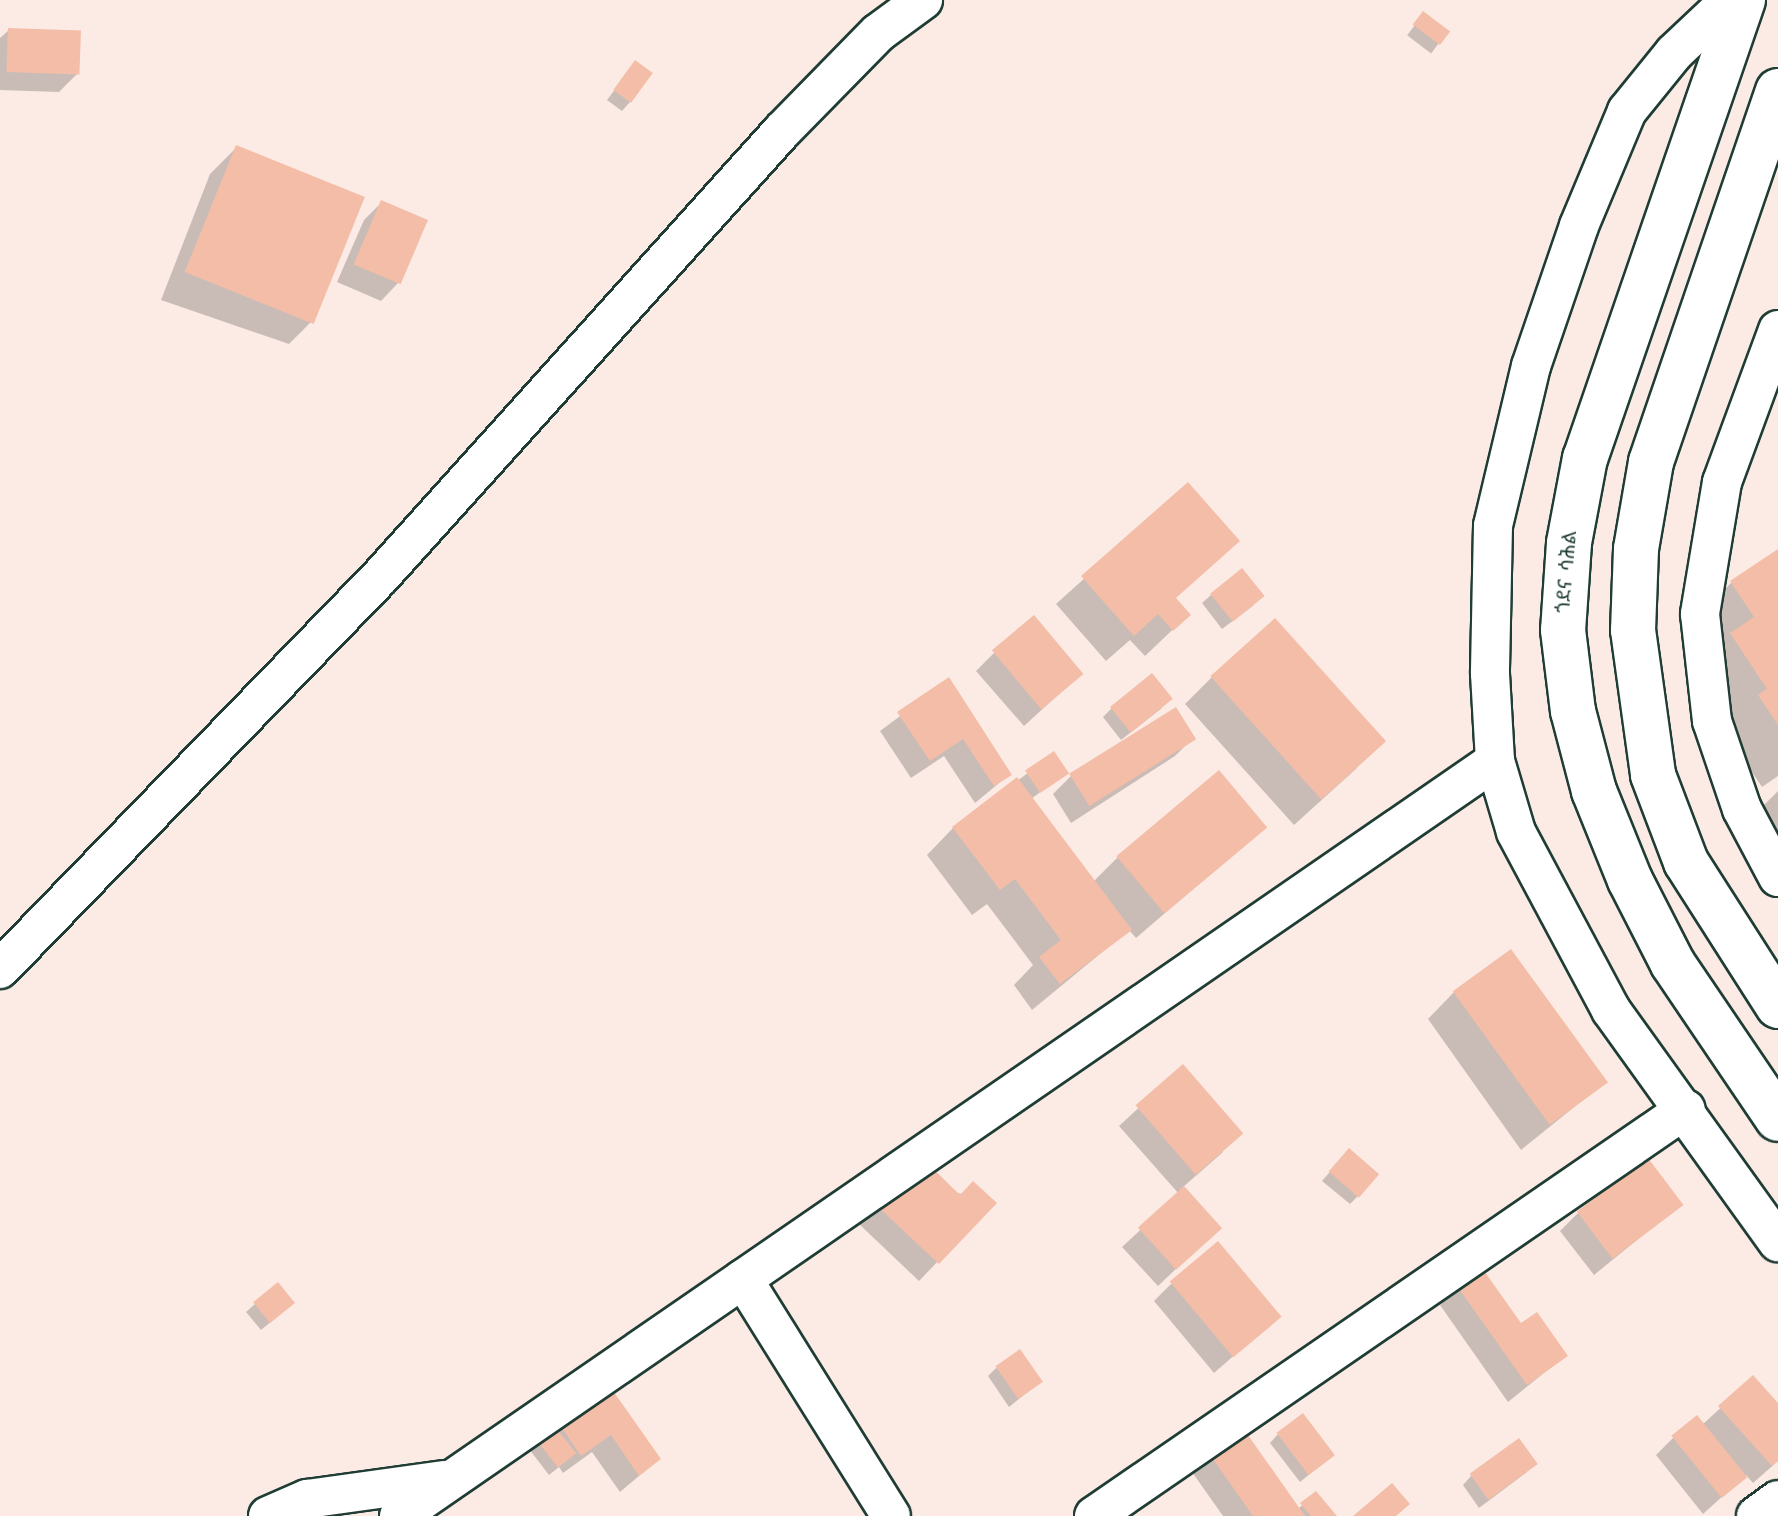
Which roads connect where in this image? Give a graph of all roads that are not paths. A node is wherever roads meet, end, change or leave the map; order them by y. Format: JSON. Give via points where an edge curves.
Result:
{"nodes":[{"id":1,"x":923,"y":0,"type":"edge"},
{"id":2,"x":1730,"y":0,"type":"edge"},
{"id":3,"x":1743,"y":0,"type":"edge"},
{"id":4,"x":1778,"y":91,"type":"edge"},
{"id":5,"x":1778,"y":330,"type":"edge"},
{"id":6,"x":1495,"y":761,"type":"junction"},
{"id":7,"x":1778,"y":877,"type":"edge"},
{"id":8,"x":0,"y":969,"type":"edge"},
{"id":9,"x":1774,"y":994,"type":"edge"},
{"id":10,"x":1686,"y":1109,"type":"junction"},
{"id":11,"x":1778,"y":1119,"type":"edge"},
{"id":12,"x":1778,"y":1242,"type":"edge"},
{"id":13,"x":743,"y":1279,"type":"junction"},
{"id":14,"x":453,"y":1479,"type":"junction"},
{"id":15,"x":1778,"y":1500,"type":"edge"},
{"id":16,"x":268,"y":1516,"type":"edge"},
{"id":17,"x":399,"y":1516,"type":"edge"},
{"id":18,"x":891,"y":1516,"type":"edge"},
{"id":19,"x":1094,"y":1516,"type":"edge"},
{"id":20,"x":1756,"y":1516,"type":"edge"}],
"edges":[{"from":1,"to":8,"type":"street","via":[[878,33],[782,131],[381,576]]},
{"from":2,"to":6,"type":"street","via":[[1674,53],[1627,111],[1579,226],[1531,366],[1493,526],[1490,674]]},
{"from":3,"to":11,"type":"highway","name":"ጎደና ሳሕል","via":[[1585,458],[1569,543],[1563,630],[1573,711],[1594,791],[1630,880],[1673,964]]},
{"from":4,"to":9,"type":"highway","via":[[1651,462],[1636,549],[1633,630],[1653,775],[1686,862]]},
{"from":5,"to":7,"type":"street","via":[[1722,482],[1700,614],[1712,721],[1742,809]]},
{"from":6,"to":10,"type":"street","via":[[1516,832],[1560,919],[1611,1010]]},
{"from":6,"to":13,"type":"street"},
{"from":10,"to":12,"type":"street"},
{"from":10,"to":19,"type":"street"},
{"from":13,"to":14,"type":"street"},
{"from":13,"to":18,"type":"street"},
{"from":14,"to":16,"type":"street","via":[[307,1499]]},
{"from":14,"to":17,"type":"street"},
{"from":15,"to":20,"type":"street"}]}
